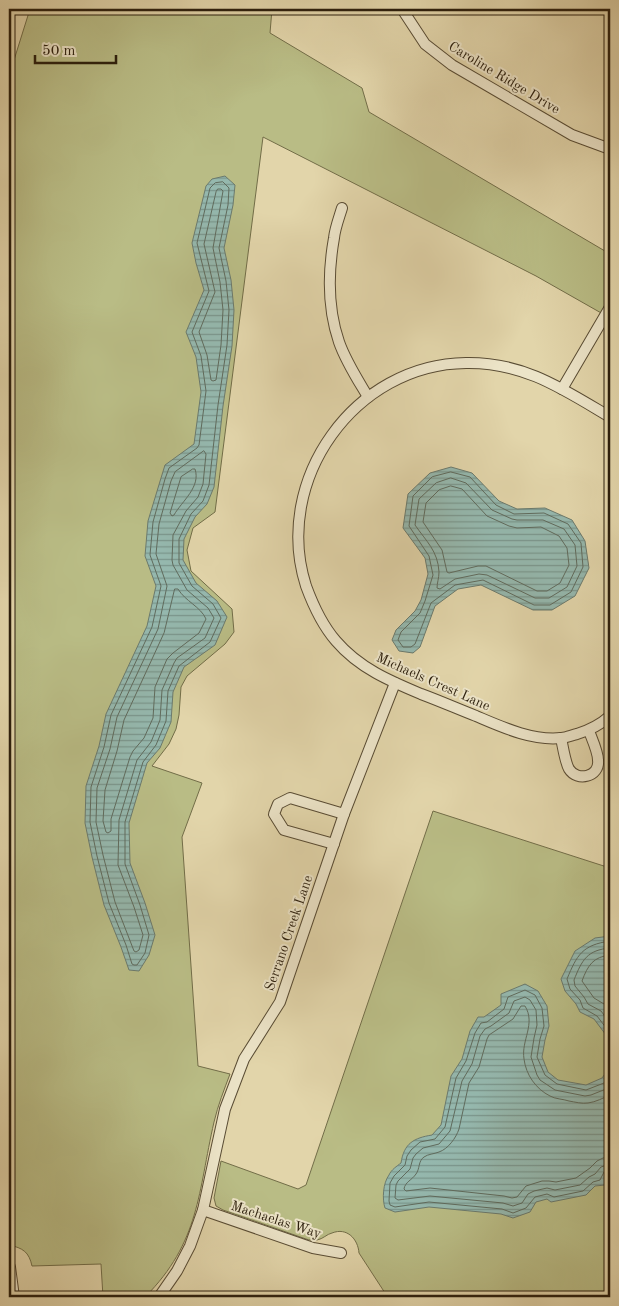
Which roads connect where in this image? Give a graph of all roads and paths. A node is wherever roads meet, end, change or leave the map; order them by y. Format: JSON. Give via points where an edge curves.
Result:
{"nodes":[{"id":1,"x":402,"y":9,"type":"edge"},
{"id":2,"x":610,"y":149,"type":"edge"},
{"id":3,"x":342,"y":208,"type":"dead end"},
{"id":4,"x":610,"y":307,"type":"edge"},
{"id":5,"x":562,"y":389,"type":"junction"},
{"id":6,"x":368,"y":397,"type":"junction"},
{"id":7,"x":610,"y":417,"type":"edge"},
{"id":8,"x":395,"y":683,"type":"junction"},
{"id":9,"x":610,"y":716,"type":"edge"},
{"id":10,"x":589,"y":731,"type":"junction"},
{"id":11,"x":561,"y":738,"type":"junction"},
{"id":12,"x":344,"y":814,"type":"junction"},
{"id":13,"x":334,"y":844,"type":"junction"},
{"id":14,"x":203,"y":1210,"type":"junction"},
{"id":15,"x":341,"y":1253,"type":"dead end"},
{"id":16,"x":10,"y":1267,"type":"dead end"},
{"id":17,"x":14,"y":1297,"type":"edge"},
{"id":18,"x":159,"y":1297,"type":"edge"}],
"edges":[{"from":1,"to":2,"type":"street","name":"Caroline Ridge Drive","via":[[425,44],[452,65],[572,135]]},
{"from":3,"to":6,"type":"street","via":[[331,260],[333,317],[340,343]]},
{"from":4,"to":5,"type":"street"},
{"from":5,"to":6,"type":"street","name":"Michaels Crest Lane","via":[[524,371],[496,364],[466,363],[414,372]]},
{"from":5,"to":7,"type":"street","name":"Michaels Crest Lane"},
{"from":6,"to":8,"type":"street","name":"Michaels Crest Lane","via":[[337,427],[314,465],[301,507],[299,552],[311,600],[335,641],[372,672]]},
{"from":8,"to":11,"type":"street","name":"Michaels Crest Lane","via":[[510,730],[535,737]]},
{"from":8,"to":12,"type":"street","name":"Serrano Creek Lane"},
{"from":9,"to":10,"type":"street"},
{"from":10,"to":11,"type":"street","name":"Michaels Crest Lane"},
{"from":10,"to":11,"type":"street","via":[[598,761],[591,775],[582,777],[568,768]]},
{"from":12,"to":13,"type":"street","name":"Serrano Creek Lane"},
{"from":12,"to":13,"type":"street","via":[[290,798],[278,804],[274,814],[284,830]]},
{"from":13,"to":14,"type":"street","name":"Serrano Creek Lane","via":[[280,1002],[244,1059],[225,1109]]},
{"from":14,"to":15,"type":"street","name":"Machaelas Way","via":[[313,1248]]},
{"from":14,"to":18,"type":"street","name":"Serrano Creek Lane","via":[[190,1246]]},
{"from":16,"to":17,"type":"street"}]}
